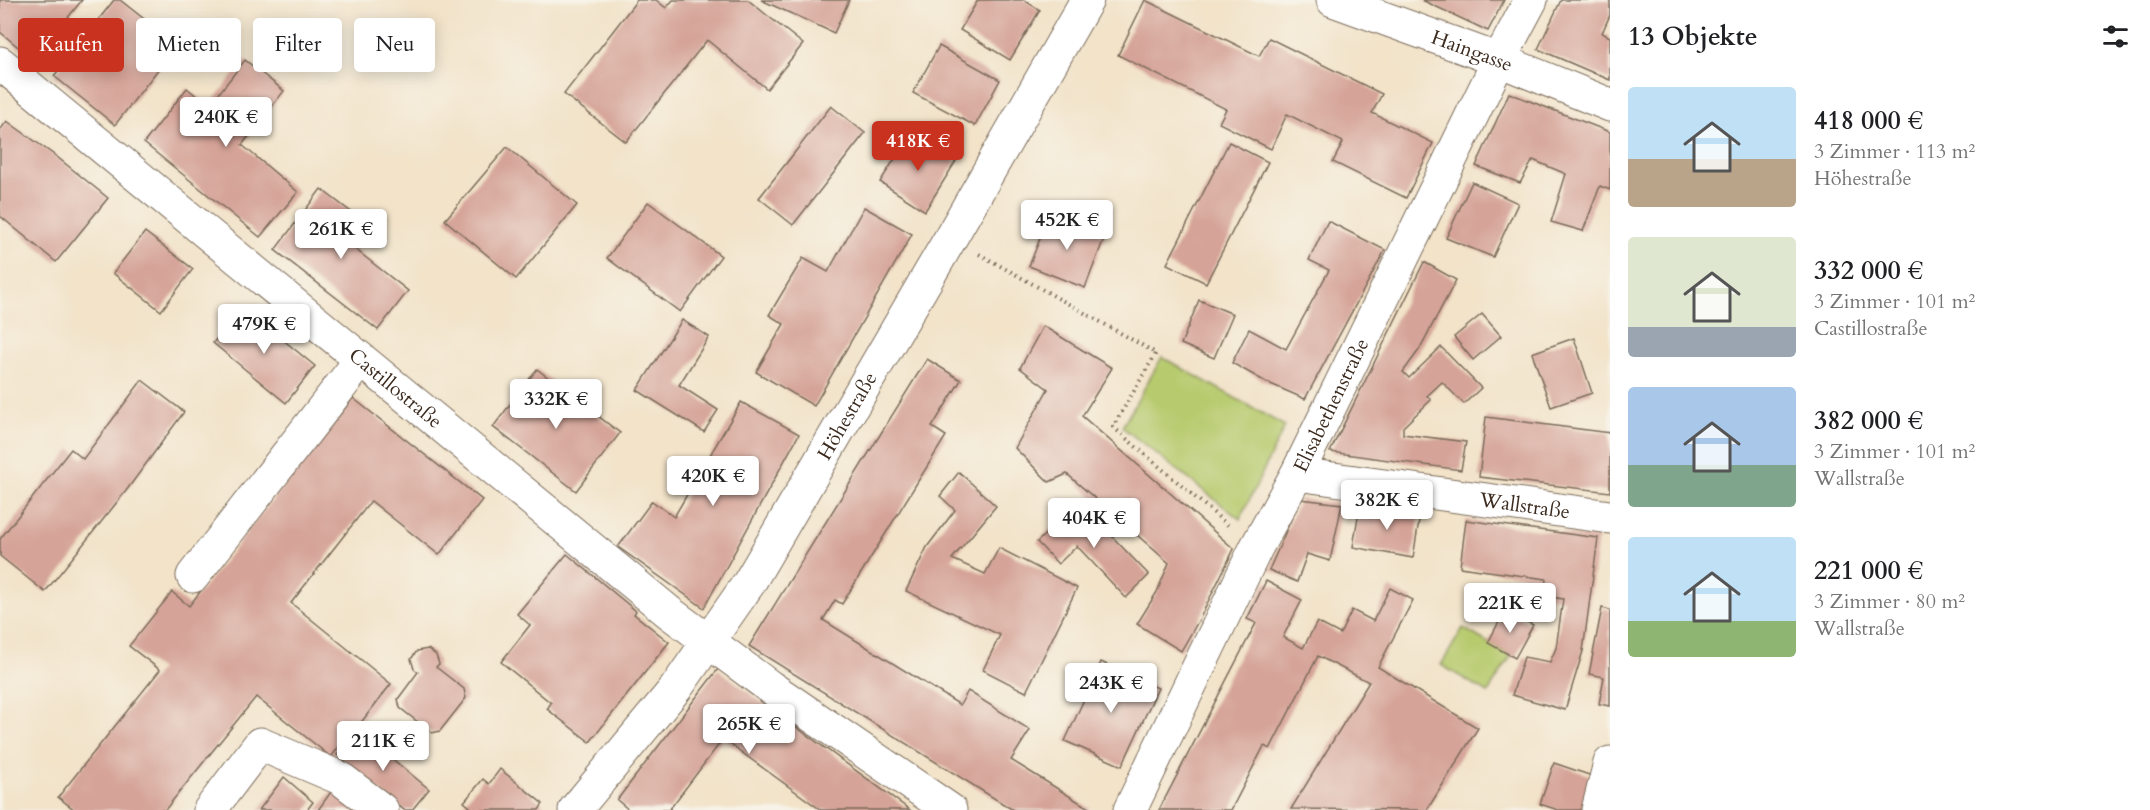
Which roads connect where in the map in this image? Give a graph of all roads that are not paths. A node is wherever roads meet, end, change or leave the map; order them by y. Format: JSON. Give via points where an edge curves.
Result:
{"nodes":[{"id":1,"x":1087,"y":0,"type":"edge"},
{"id":2,"x":1333,"y":0,"type":"edge"},
{"id":3,"x":1530,"y":0,"type":"edge"},
{"id":4,"x":1499,"y":60,"type":"junction"},
{"id":5,"x":0,"y":63,"type":"edge"},
{"id":6,"x":1610,"y":105,"type":"edge"},
{"id":7,"x":361,"y":360,"type":"junction"},
{"id":8,"x":1298,"y":474,"type":"junction"},
{"id":9,"x":1610,"y":517,"type":"edge"},
{"id":10,"x":193,"y":576,"type":"dead end"},
{"id":11,"x":710,"y":642,"type":"junction"},
{"id":12,"x":1610,"y":763,"type":"edge"},
{"id":13,"x":210,"y":810,"type":"edge"},
{"id":14,"x":382,"y":810,"type":"edge"},
{"id":15,"x":575,"y":810,"type":"edge"},
{"id":16,"x":950,"y":810,"type":"edge"},
{"id":17,"x":1130,"y":810,"type":"edge"},
{"id":18,"x":1598,"y":810,"type":"edge"}],
"edges":[{"from":1,"to":11,"type":"street","name":"Höhestraße","via":[[950,240]]},
{"from":2,"to":4,"type":"street","name":"Haingasse"},
{"from":3,"to":4,"type":"street","name":"Elisabethenstraße"},
{"from":4,"to":6,"type":"street","name":"Haingasse"},
{"from":4,"to":8,"type":"street","name":"Elisabethenstraße"},
{"from":5,"to":7,"type":"street","name":"Castillostraße"},
{"from":7,"to":10,"type":"street"},
{"from":7,"to":11,"type":"street","name":"Castillostraße"},
{"from":8,"to":9,"type":"street","name":"Wallstraße"},
{"from":8,"to":17,"type":"street","name":"Elisabethenstraße","via":[[1256,548]]},
{"from":11,"to":15,"type":"street","name":"Höhestraße"},
{"from":11,"to":16,"type":"street","name":"Castillostraße"},
{"from":12,"to":18,"type":"street"},
{"from":13,"to":14,"type":"street","via":[[260,744],[340,778]]}]}
